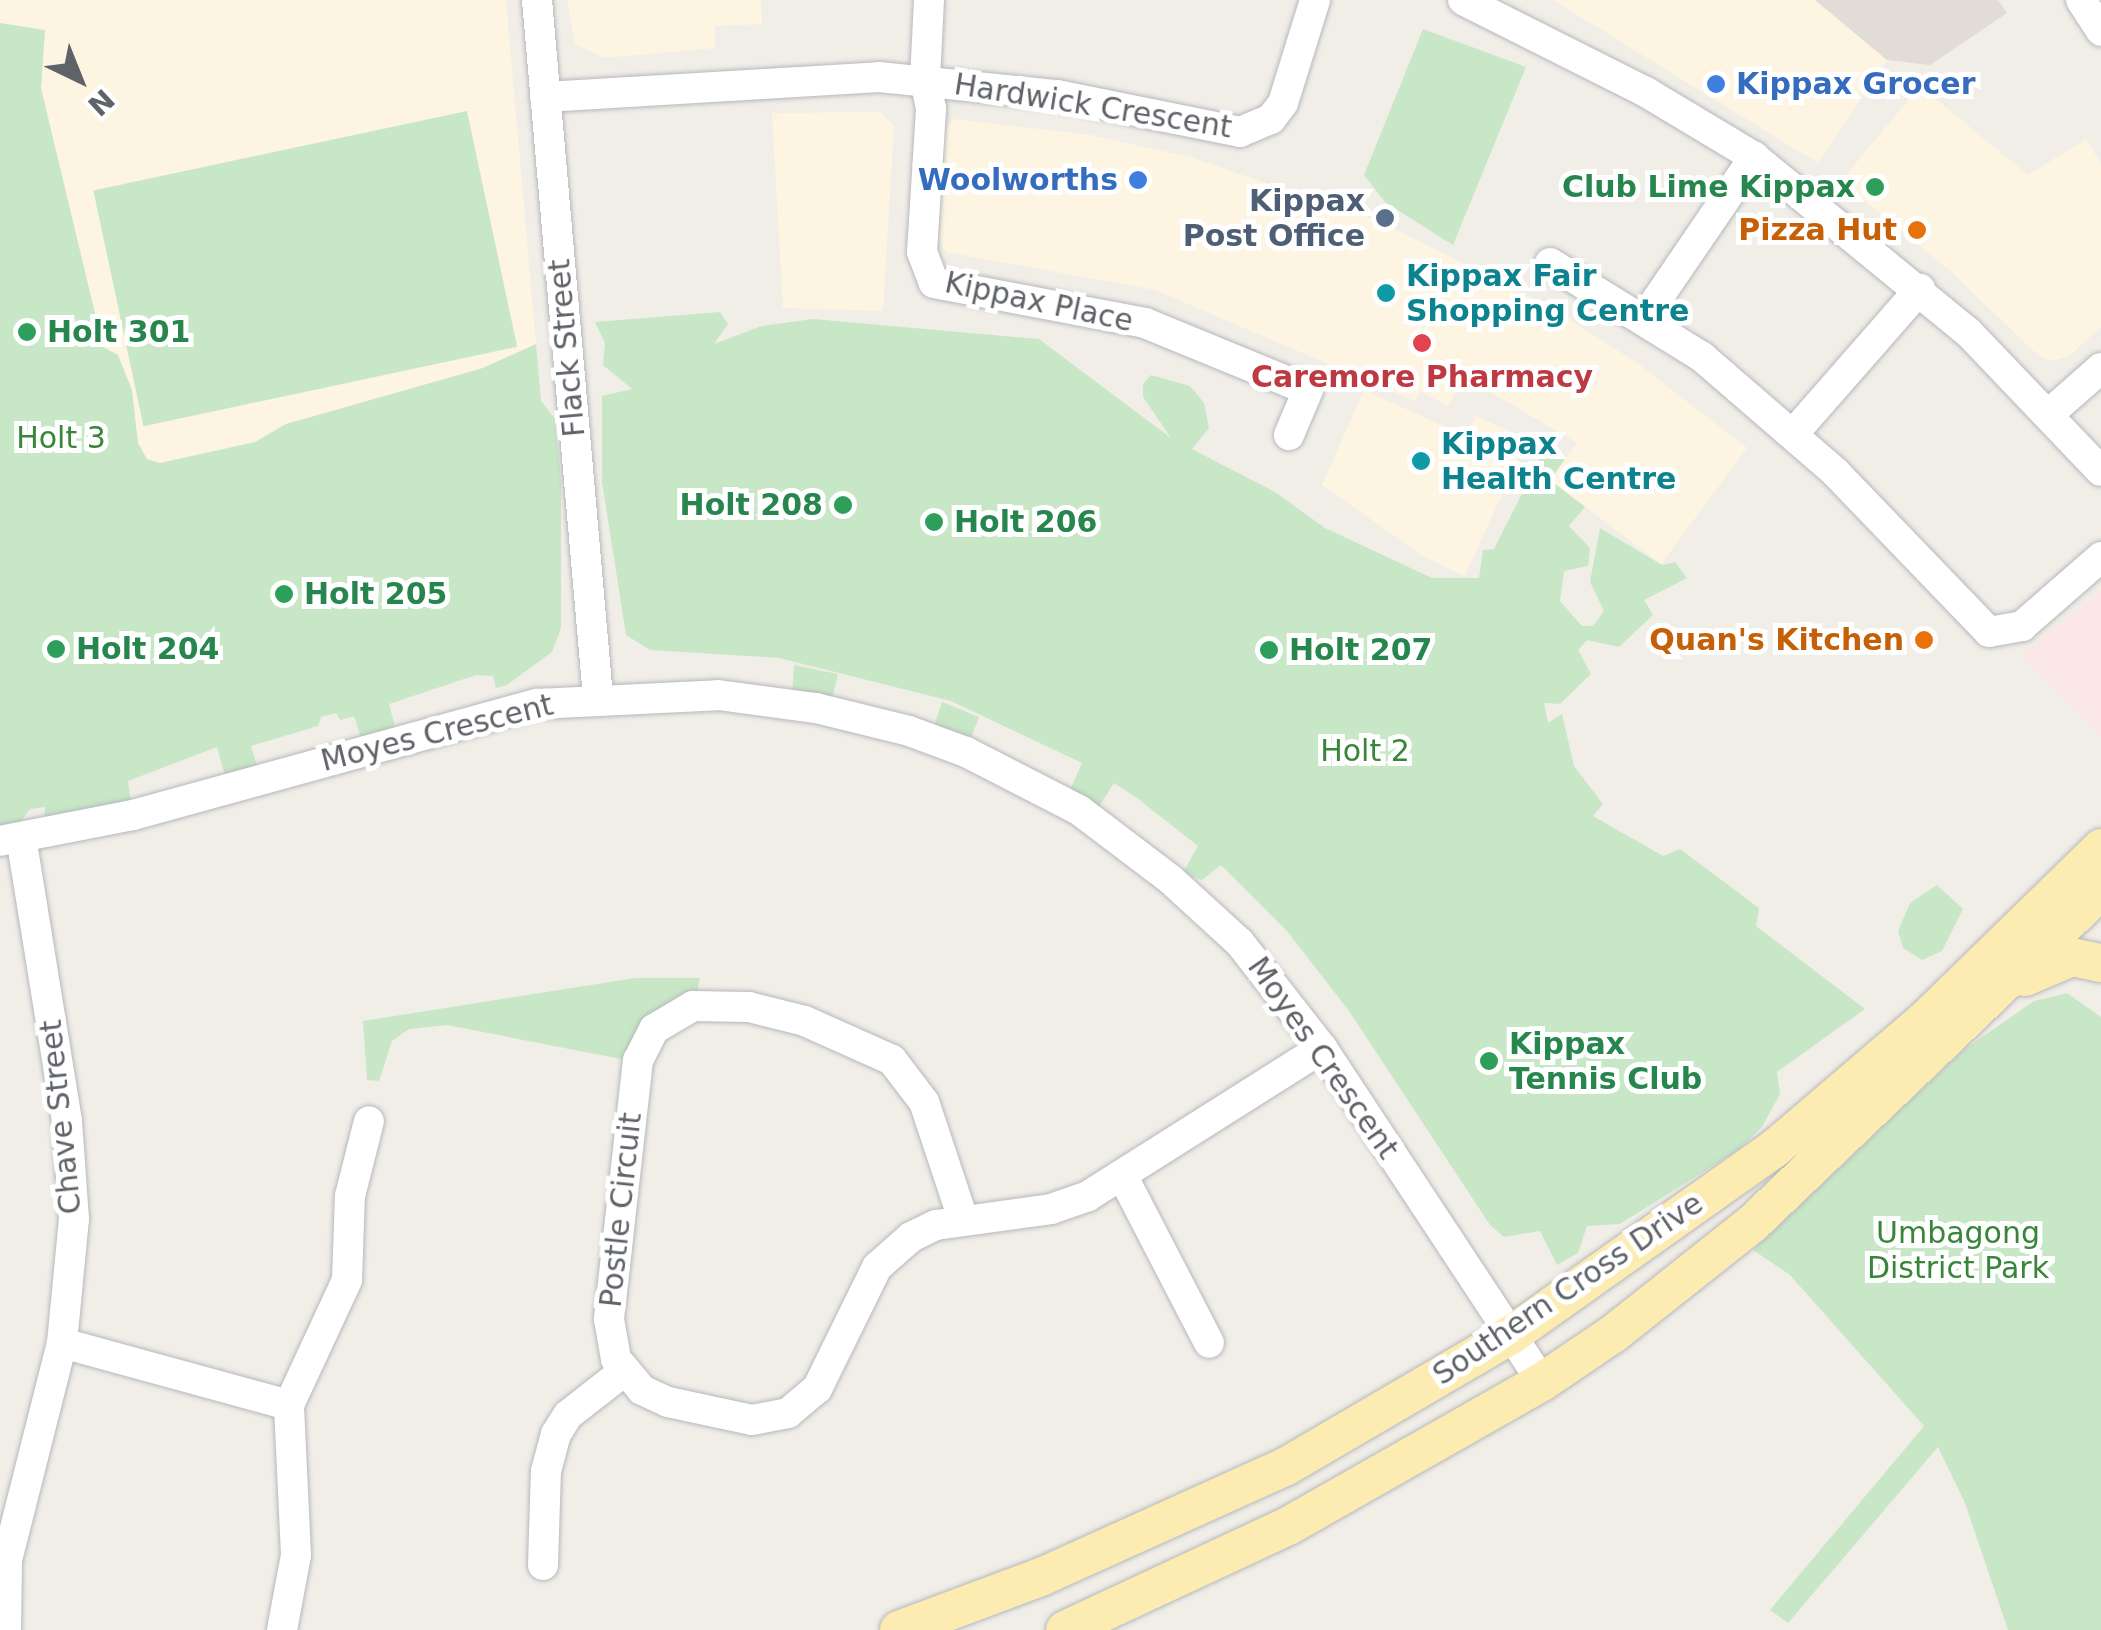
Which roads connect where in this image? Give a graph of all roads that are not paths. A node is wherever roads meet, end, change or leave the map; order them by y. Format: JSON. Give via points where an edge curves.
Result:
{"nodes":[{"id":1,"x":536,"y":0,"type":"edge"},
{"id":2,"x":929,"y":0,"type":"edge"},
{"id":3,"x":1315,"y":0,"type":"edge"},
{"id":4,"x":1462,"y":0,"type":"edge"},
{"id":5,"x":2082,"y":0,"type":"edge"},
{"id":6,"x":1500,"y":7,"type":"edge"},
{"id":7,"x":2101,"y":32,"type":"edge"},
{"id":8,"x":925,"y":80,"type":"junction"},
{"id":9,"x":545,"y":98,"type":"junction"},
{"id":10,"x":1754,"y":156,"type":"junction"},
{"id":11,"x":1550,"y":263,"type":"dead end"},
{"id":12,"x":1920,"y":289,"type":"junction"},
{"id":13,"x":1645,"y":318,"type":"junction"},
{"id":14,"x":2101,"y":368,"type":"edge"},
{"id":15,"x":2050,"y":413,"type":"junction"},
{"id":16,"x":1793,"y":434,"type":"junction"},
{"id":17,"x":1289,"y":435,"type":"dead end"},
{"id":18,"x":2101,"y":471,"type":"edge"},
{"id":19,"x":2101,"y":557,"type":"edge"},
{"id":20,"x":598,"y":696,"type":"junction"},
{"id":21,"x":11,"y":839,"type":"edge"},
{"id":22,"x":2101,"y":848,"type":"edge"},
{"id":23,"x":2085,"y":901,"type":"edge"},
{"id":24,"x":2101,"y":944,"type":"edge"},
{"id":25,"x":2101,"y":963,"type":"edge"},
{"id":26,"x":1933,"y":1030,"type":"junction"},
{"id":27,"x":1322,"y":1048,"type":"junction"},
{"id":28,"x":1896,"y":1066,"type":"junction"},
{"id":29,"x":369,"y":1121,"type":"dead end"},
{"id":30,"x":1122,"y":1176,"type":"junction"},
{"id":31,"x":963,"y":1219,"type":"junction"},
{"id":32,"x":1511,"y":1335,"type":"junction"},
{"id":33,"x":62,"y":1343,"type":"junction"},
{"id":34,"x":1209,"y":1343,"type":"dead end"},
{"id":35,"x":623,"y":1372,"type":"junction"},
{"id":36,"x":1542,"y":1382,"type":"junction"},
{"id":37,"x":289,"y":1404,"type":"junction"},
{"id":38,"x":10,"y":1495,"type":"edge"},
{"id":39,"x":1164,"y":1524,"type":"junction"},
{"id":40,"x":543,"y":1564,"type":"dead end"},
{"id":41,"x":1188,"y":1576,"type":"junction"},
{"id":42,"x":6,"y":1630,"type":"edge"},
{"id":43,"x":282,"y":1630,"type":"edge"},
{"id":44,"x":900,"y":1630,"type":"edge"},
{"id":45,"x":1065,"y":1630,"type":"edge"}],
"edges":[{"from":1,"to":9,"type":"street","name":"Flack Street"},
{"from":2,"to":8,"type":"street","name":"Kippax Place"},
{"from":3,"to":8,"type":"street","name":"Hardwick Crescent","via":[[1283,103],[1252,129],[1228,131],[1057,95]]},
{"from":4,"to":6,"type":"street"},
{"from":5,"to":7,"type":"street"},
{"from":6,"to":10,"type":"street"},
{"from":8,"to":9,"type":"street","name":"Hardwick Crescent","via":[[785,78]]},
{"from":8,"to":17,"type":"street","name":"Kippax Place","via":[[931,109],[922,252],[934,283],[1145,323],[1308,390]]},
{"from":9,"to":20,"type":"street","name":"Flack Street"},
{"from":10,"to":12,"type":"street"},
{"from":10,"to":13,"type":"street"},
{"from":11,"to":13,"type":"street"},
{"from":12,"to":15,"type":"street"},
{"from":12,"to":16,"type":"street"},
{"from":13,"to":16,"type":"street"},
{"from":14,"to":15,"type":"street"},
{"from":15,"to":18,"type":"street"},
{"from":16,"to":19,"type":"street","via":[[1989,632],[2022,626]]},
{"from":20,"to":21,"type":"street","name":"Moyes Crescent","via":[[476,716],[150,810]]},
{"from":20,"to":27,"type":"street","name":"Moyes Crescent","via":[[718,695],[816,708],[908,732],[1015,775],[1114,834],[1213,916]]},
{"from":21,"to":33,"type":"street","name":"Chave Street","via":[[67,1121],[74,1219]]},
{"from":22,"to":23,"type":"main road","name":"Southern Cross Drive"},
{"from":23,"to":24,"type":"main road"},
{"from":23,"to":26,"type":"main road","name":"Southern Cross Drive"},
{"from":25,"to":26,"type":"main road","via":[[2072,956],[2048,962]]},
{"from":26,"to":28,"type":"main road","name":"Southern Cross Drive"},
{"from":27,"to":30,"type":"street"},
{"from":27,"to":32,"type":"street","name":"Moyes Crescent"},
{"from":28,"to":32,"type":"main road","name":"Southern Cross Drive"},
{"from":28,"to":36,"type":"main road","name":"Southern Cross Drive","via":[[1753,1223]]},
{"from":29,"to":37,"type":"street","via":[[350,1196],[346,1280]]},
{"from":30,"to":31,"type":"street","via":[[1051,1209]]},
{"from":30,"to":34,"type":"street"},
{"from":31,"to":35,"type":"street","via":[[910,1237],[877,1267],[817,1389],[788,1413],[752,1420],[668,1402]]},
{"from":31,"to":35,"type":"street","name":"Postle Circuit","via":[[924,1102],[892,1060],[789,1016],[694,1006],[654,1030],[636,1072],[609,1319]]},
{"from":32,"to":36,"type":"street","name":"Moyes Crescent"},
{"from":32,"to":39,"type":"main road","name":"Southern Cross Drive","via":[[1285,1468]]},
{"from":33,"to":37,"type":"street"},
{"from":33,"to":38,"type":"street","name":"Chave Street"},
{"from":35,"to":40,"type":"street","via":[[584,1400],[556,1434],[546,1472]]},
{"from":36,"to":41,"type":"main road","name":"Southern Cross Drive","via":[[1403,1464]]},
{"from":37,"to":43,"type":"street","via":[[296,1555]]},
{"from":38,"to":42,"type":"street","name":"Chave Street"},
{"from":39,"to":41,"type":"main road"},
{"from":39,"to":44,"type":"main road","name":"Southern Cross Drive"},
{"from":41,"to":45,"type":"main road","name":"Southern Cross Drive"}]}
